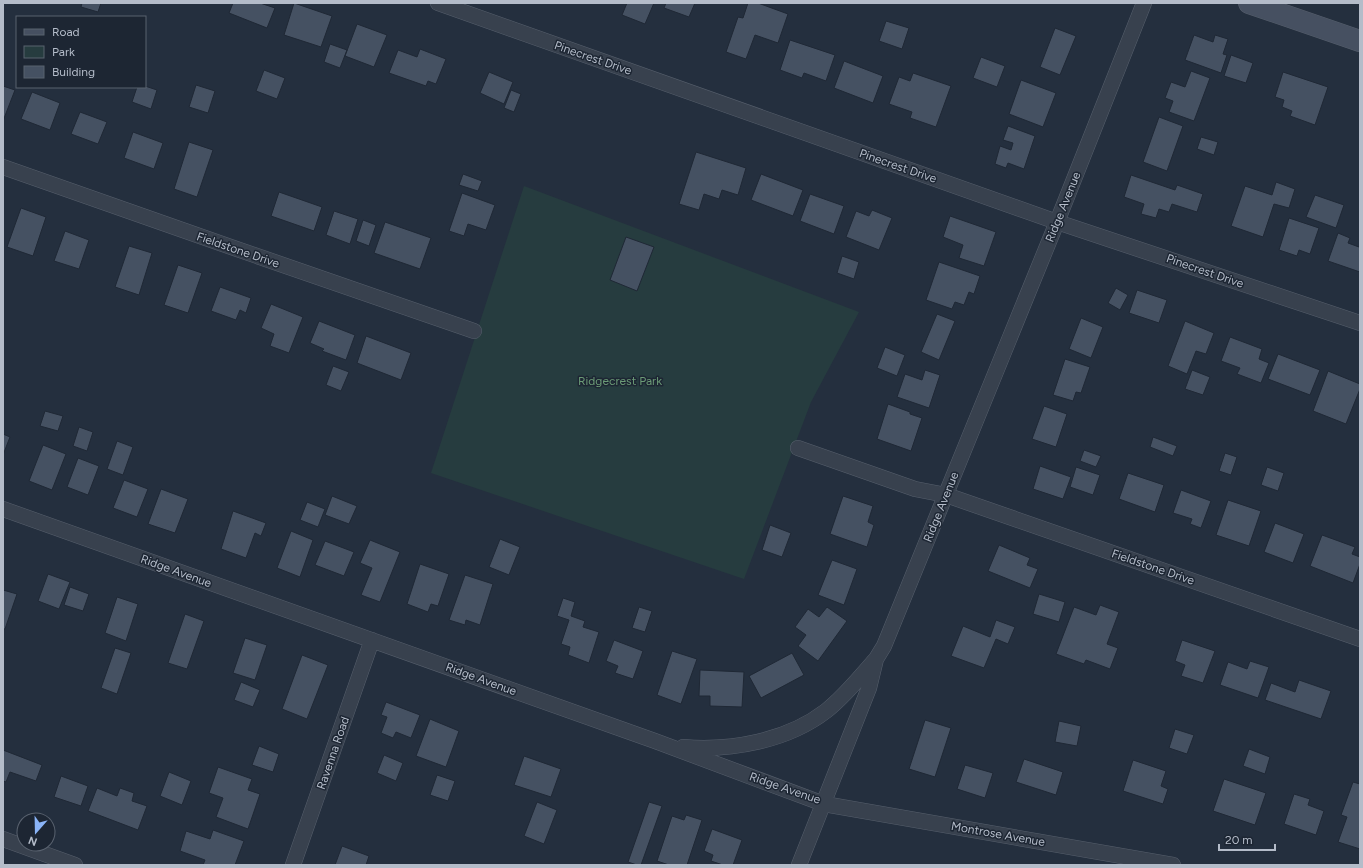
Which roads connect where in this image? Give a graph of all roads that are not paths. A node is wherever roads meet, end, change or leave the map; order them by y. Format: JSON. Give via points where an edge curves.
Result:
{"nodes":[{"id":1,"x":438,"y":3,"type":"edge"},
{"id":2,"x":1144,"y":3,"type":"edge"},
{"id":3,"x":1250,"y":3,"type":"edge"},
{"id":4,"x":1360,"y":41,"type":"edge"},
{"id":5,"x":3,"y":167,"type":"edge"},
{"id":6,"x":1057,"y":222,"type":"junction"},
{"id":7,"x":1360,"y":323,"type":"edge"},
{"id":8,"x":474,"y":331,"type":"dead end"},
{"id":9,"x":798,"y":448,"type":"dead end"},
{"id":10,"x":946,"y":495,"type":"junction"},
{"id":11,"x":3,"y":509,"type":"edge"},
{"id":12,"x":1360,"y":639,"type":"edge"},
{"id":13,"x":372,"y":640,"type":"junction"},
{"id":14,"x":876,"y":659,"type":"junction"},
{"id":15,"x":654,"y":741,"type":"junction"},
{"id":16,"x":824,"y":804,"type":"junction"},
{"id":17,"x":3,"y":839,"type":"edge"},
{"id":18,"x":75,"y":865,"type":"edge"},
{"id":19,"x":293,"y":865,"type":"edge"},
{"id":20,"x":799,"y":865,"type":"edge"},
{"id":21,"x":1173,"y":865,"type":"edge"}],
"edges":[{"from":1,"to":6,"type":"street","name":"Pinecrest Drive"},
{"from":2,"to":6,"type":"street","name":"Ridge Avenue"},
{"from":3,"to":4,"type":"main road"},
{"from":5,"to":8,"type":"street","name":"Fieldstone Drive"},
{"from":6,"to":7,"type":"street","name":"Pinecrest Drive"},
{"from":6,"to":10,"type":"street","name":"Ridge Avenue"},
{"from":9,"to":10,"type":"street","name":"Fieldstone Drive","via":[[915,489]]},
{"from":10,"to":12,"type":"street","name":"Fieldstone Drive"},
{"from":10,"to":14,"type":"street","name":"Ridge Avenue","via":[[884,646]]},
{"from":11,"to":13,"type":"street","name":"Ridge Avenue"},
{"from":13,"to":15,"type":"street","name":"Ridge Avenue"},
{"from":13,"to":19,"type":"street","name":"Ravenna Road"},
{"from":14,"to":15,"type":"street","via":[[846,693],[825,711],[801,726],[774,738],[745,745],[714,748],[675,746]]},
{"from":14,"to":16,"type":"street","name":"Ridge Avenue","via":[[869,688]]},
{"from":15,"to":16,"type":"street","name":"Ridge Avenue"},
{"from":16,"to":20,"type":"street"},
{"from":16,"to":21,"type":"street","name":"Montrose Avenue"},
{"from":17,"to":18,"type":"street"}]}
